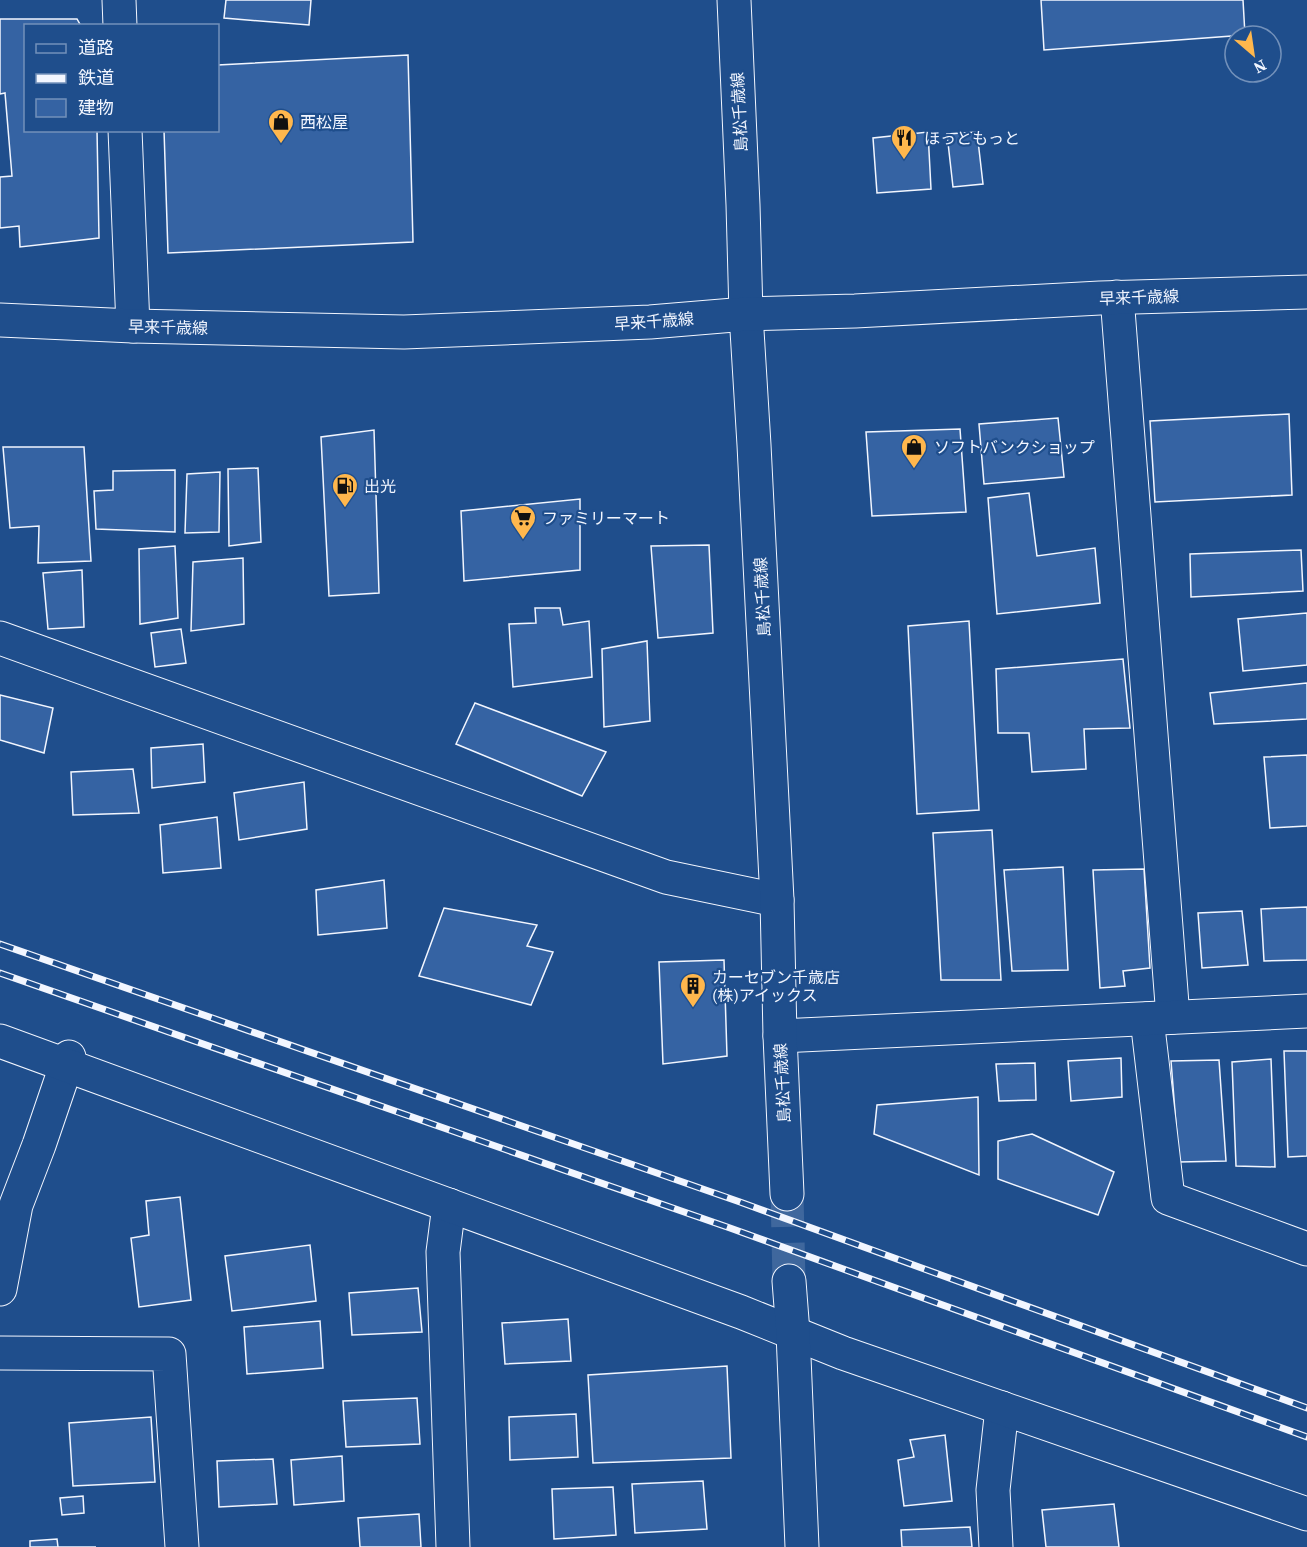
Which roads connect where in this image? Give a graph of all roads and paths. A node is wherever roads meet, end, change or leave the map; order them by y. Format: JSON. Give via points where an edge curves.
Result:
{"nodes":[{"id":1,"x":119,"y":0,"type":"edge"},
{"id":2,"x":734,"y":0,"type":"edge"},
{"id":3,"x":120,"y":24,"type":"edge"},
{"id":4,"x":125,"y":132,"type":"edge"},
{"id":5,"x":1307,"y":292,"type":"edge"},
{"id":6,"x":1117,"y":297,"type":"junction"},
{"id":7,"x":746,"y":314,"type":"junction"},
{"id":8,"x":0,"y":320,"type":"edge"},
{"id":9,"x":133,"y":326,"type":"junction"},
{"id":10,"x":0,"y":638,"type":"edge"},
{"id":11,"x":777,"y":900,"type":"junction"},
{"id":12,"x":1307,"y":1011,"type":"edge"},
{"id":13,"x":1160,"y":1018,"type":"junction"},
{"id":14,"x":780,"y":1036,"type":"junction"},
{"id":15,"x":0,"y":1041,"type":"edge"},
{"id":16,"x":68,"y":1061,"type":"junction"},
{"id":17,"x":787,"y":1194,"type":"tunnel mouth"},
{"id":18,"x":449,"y":1205,"type":"junction"},
{"id":19,"x":1307,"y":1249,"type":"edge"},
{"id":20,"x":789,"y":1281,"type":"tunnel mouth"},
{"id":21,"x":0,"y":1289,"type":"edge"},
{"id":22,"x":793,"y":1334,"type":"junction"},
{"id":23,"x":0,"y":1353,"type":"edge"},
{"id":24,"x":1002,"y":1408,"type":"junction"},
{"id":25,"x":1307,"y":1514,"type":"edge"},
{"id":26,"x":182,"y":1547,"type":"edge"},
{"id":27,"x":453,"y":1547,"type":"edge"},
{"id":28,"x":802,"y":1547,"type":"edge"},
{"id":29,"x":996,"y":1547,"type":"edge"}],
"edges":[{"from":1,"to":3,"type":"street"},
{"from":2,"to":7,"type":"street","name":"島松千歳線"},
{"from":4,"to":9,"type":"street"},
{"from":5,"to":6,"type":"street","name":"早来千歳線"},
{"from":6,"to":7,"type":"street","name":"早来千歳線"},
{"from":6,"to":13,"type":"street"},
{"from":7,"to":9,"type":"street","name":"早来千歳線","via":[[404,332]]},
{"from":7,"to":11,"type":"street","name":"島松千歳線"},
{"from":8,"to":9,"type":"street","name":"早来千歳線"},
{"from":10,"to":11,"type":"street","via":[[666,877]]},
{"from":11,"to":14,"type":"street","name":"島松千歳線"},
{"from":12,"to":13,"type":"street"},
{"from":13,"to":14,"type":"street"},
{"from":13,"to":19,"type":"street","via":[[1168,1198]]},
{"from":14,"to":17,"type":"street","name":"島松千歳線"},
{"from":15,"to":16,"type":"street"},
{"from":16,"to":18,"type":"street"},
{"from":16,"to":21,"type":"street","via":[[16,1205]]},
{"from":18,"to":22,"type":"street"},
{"from":18,"to":27,"type":"street","via":[[443,1252]]},
{"from":20,"to":22,"type":"street"},
{"from":22,"to":24,"type":"street"},
{"from":22,"to":28,"type":"street"},
{"from":23,"to":26,"type":"street","via":[[169,1354]]},
{"from":24,"to":25,"type":"street"},
{"from":24,"to":29,"type":"street","via":[[993,1490]]}]}
